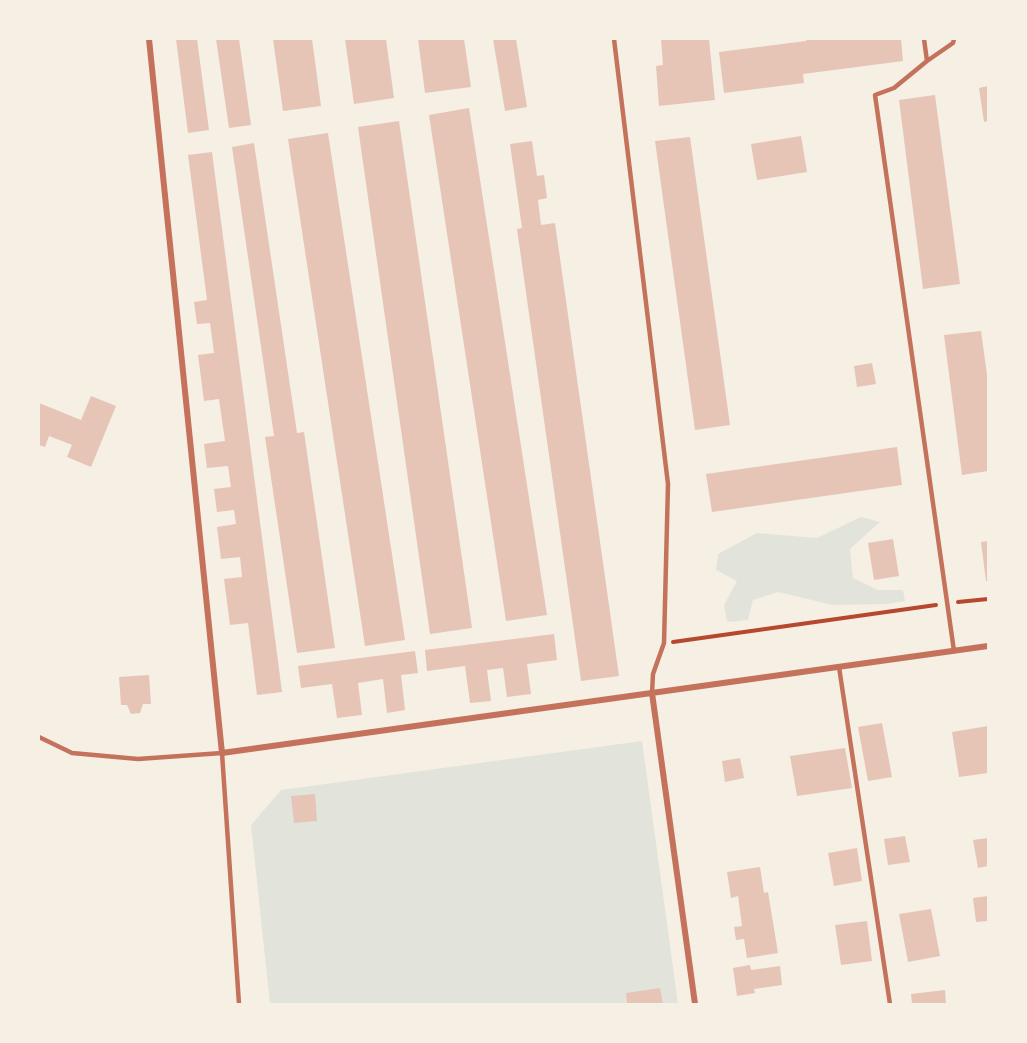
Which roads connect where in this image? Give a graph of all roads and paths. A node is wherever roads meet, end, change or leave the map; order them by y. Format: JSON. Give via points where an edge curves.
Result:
{"nodes":[{"id":1,"x":149,"y":39,"type":"edge"},
{"id":2,"x":614,"y":39,"type":"edge"},
{"id":3,"x":924,"y":39,"type":"edge"},
{"id":4,"x":954,"y":39,"type":"edge"},
{"id":5,"x":927,"y":61,"type":"junction"},
{"id":6,"x":988,"y":599,"type":"edge"},
{"id":7,"x":948,"y":603,"type":"junction"},
{"id":8,"x":664,"y":644,"type":"junction"},
{"id":9,"x":988,"y":646,"type":"edge"},
{"id":10,"x":954,"y":651,"type":"junction"},
{"id":11,"x":839,"y":667,"type":"junction"},
{"id":12,"x":652,"y":693,"type":"junction"},
{"id":13,"x":39,"y":737,"type":"edge"},
{"id":14,"x":222,"y":753,"type":"junction"},
{"id":15,"x":239,"y":1004,"type":"edge"},
{"id":16,"x":695,"y":1004,"type":"edge"},
{"id":17,"x":890,"y":1004,"type":"edge"}],
"edges":[{"from":1,"to":14,"type":"street"},
{"from":2,"to":8,"type":"lane","via":[[668,484]]},
{"from":3,"to":5,"type":"lane"},
{"from":4,"to":5,"type":"lane"},
{"from":5,"to":7,"type":"lane","via":[[894,88],[875,95]]},
{"from":6,"to":7,"type":"path"},
{"from":7,"to":8,"type":"path"},
{"from":7,"to":10,"type":"lane"},
{"from":8,"to":12,"type":"lane","via":[[653,674]]},
{"from":9,"to":10,"type":"street"},
{"from":10,"to":11,"type":"street"},
{"from":11,"to":12,"type":"street"},
{"from":11,"to":17,"type":"lane"},
{"from":12,"to":14,"type":"street"},
{"from":12,"to":16,"type":"street"},
{"from":13,"to":14,"type":"lane","via":[[72,753],[128,758]]},
{"from":14,"to":15,"type":"lane"}]}
